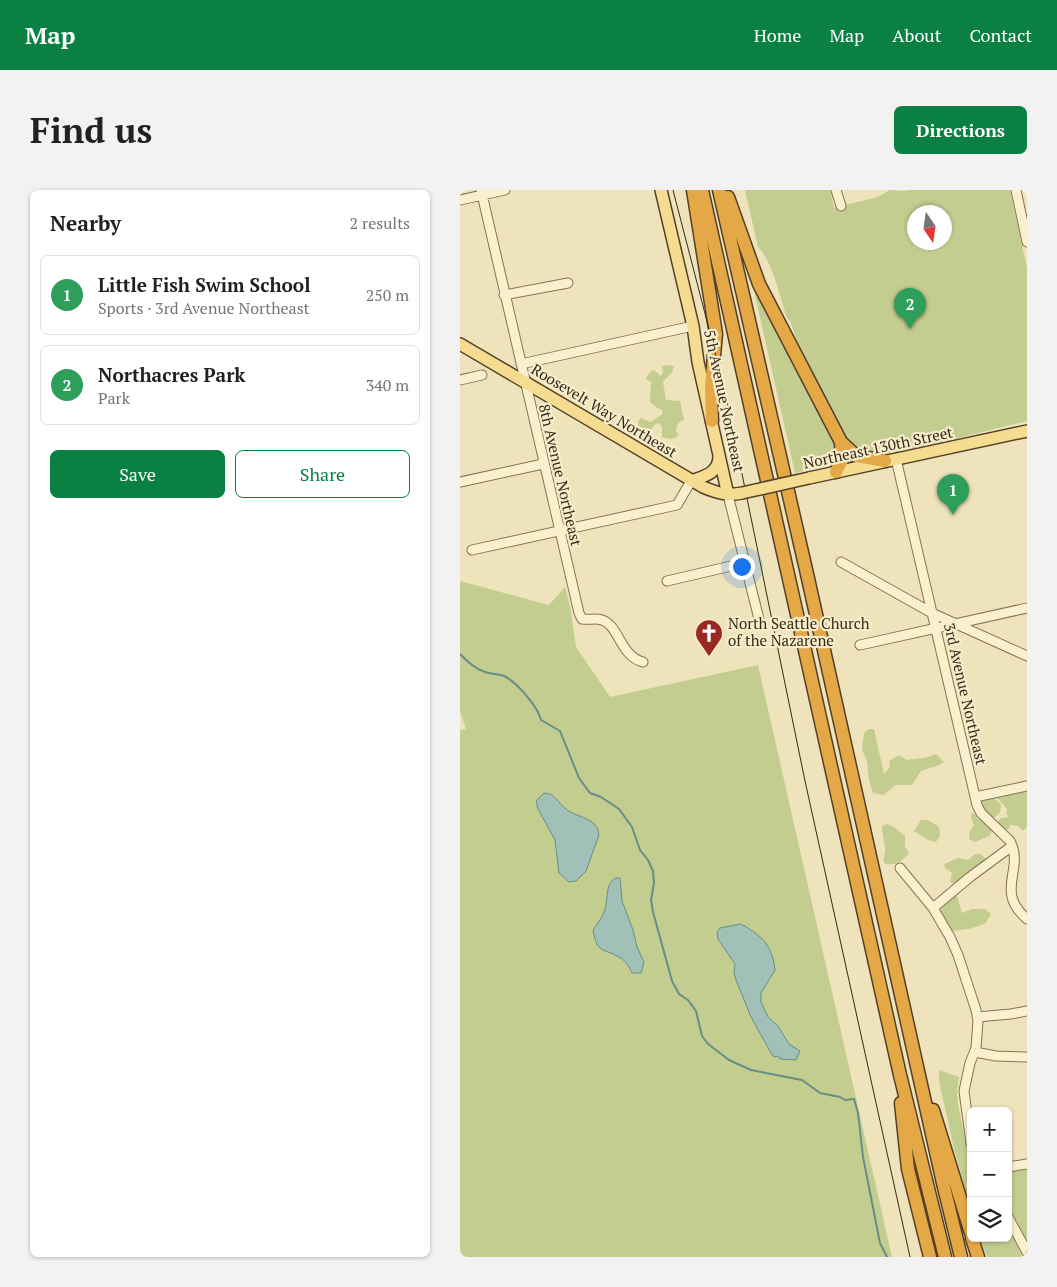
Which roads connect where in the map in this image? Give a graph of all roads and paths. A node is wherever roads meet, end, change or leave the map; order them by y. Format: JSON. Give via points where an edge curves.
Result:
{"nodes":[{"id":1,"x":505,"y":190,"type":"edge"},
{"id":2,"x":660,"y":190,"type":"edge"},
{"id":3,"x":693,"y":190,"type":"edge"},
{"id":4,"x":702,"y":190,"type":"edge"},
{"id":5,"x":719,"y":190,"type":"edge"},
{"id":6,"x":725,"y":190,"type":"edge"},
{"id":7,"x":836,"y":190,"type":"edge"},
{"id":8,"x":1016,"y":190,"type":"edge"},
{"id":9,"x":482,"y":193,"type":"edge"},
{"id":10,"x":460,"y":200,"type":"edge"},
{"id":11,"x":841,"y":206,"type":"dead end"},
{"id":12,"x":1027,"y":242,"type":"edge"},
{"id":13,"x":568,"y":283,"type":"dead end"},
{"id":14,"x":504,"y":295,"type":"junction"},
{"id":15,"x":693,"y":326,"type":"junction"},
{"id":16,"x":460,"y":344,"type":"edge"},
{"id":17,"x":521,"y":364,"type":"junction"},
{"id":18,"x":482,"y":375,"type":"dead end"},
{"id":19,"x":460,"y":380,"type":"edge"},
{"id":20,"x":524,"y":381,"type":"junction"},
{"id":21,"x":712,"y":421,"type":"junction"},
{"id":22,"x":1027,"y":430,"type":"edge"},
{"id":23,"x":841,"y":442,"type":"junction"},
{"id":24,"x":718,"y":452,"type":"junction"},
{"id":25,"x":891,"y":460,"type":"junction"},
{"id":26,"x":543,"y":464,"type":"junction"},
{"id":27,"x":836,"y":472,"type":"junction"},
{"id":28,"x":692,"y":481,"type":"junction"},
{"id":29,"x":460,"y":482,"type":"edge"},
{"id":30,"x":735,"y":494,"type":"junction"},
{"id":31,"x":559,"y":532,"type":"junction"},
{"id":32,"x":472,"y":550,"type":"dead end"},
{"id":33,"x":841,"y":562,"type":"dead end"},
{"id":34,"x":744,"y":563,"type":"junction"},
{"id":35,"x":667,"y":581,"type":"dead end"},
{"id":36,"x":1027,"y":608,"type":"edge"},
{"id":37,"x":932,"y":613,"type":"junction"},
{"id":38,"x":758,"y":619,"type":"dead end"},
{"id":39,"x":954,"y":624,"type":"junction"},
{"id":40,"x":936,"y":628,"type":"junction"},
{"id":41,"x":860,"y":645,"type":"dead end"},
{"id":42,"x":1027,"y":656,"type":"edge"},
{"id":43,"x":643,"y":662,"type":"dead end"},
{"id":44,"x":1027,"y":786,"type":"edge"},
{"id":45,"x":975,"y":797,"type":"junction"},
{"id":46,"x":1012,"y":846,"type":"junction"},
{"id":47,"x":900,"y":868,"type":"dead end"},
{"id":48,"x":933,"y":908,"type":"junction"},
{"id":49,"x":1027,"y":919,"type":"edge"},
{"id":50,"x":1027,"y":1011,"type":"edge"},
{"id":51,"x":977,"y":1017,"type":"junction"},
{"id":52,"x":909,"y":1036,"type":"junction"},
{"id":53,"x":975,"y":1052,"type":"junction"},
{"id":54,"x":1027,"y":1057,"type":"edge"},
{"id":55,"x":900,"y":1076,"type":"junction"},
{"id":56,"x":967,"y":1113,"type":"edge"},
{"id":57,"x":1027,"y":1164,"type":"edge"},
{"id":58,"x":1012,"y":1166,"type":"edge"},
{"id":59,"x":967,"y":1219,"type":"edge"},
{"id":60,"x":1012,"y":1224,"type":"edge"},
{"id":61,"x":973,"y":1242,"type":"edge"},
{"id":62,"x":1027,"y":1252,"type":"edge"},
{"id":63,"x":930,"y":1257,"type":"edge"},
{"id":64,"x":945,"y":1257,"type":"edge"},
{"id":65,"x":961,"y":1257,"type":"edge"},
{"id":66,"x":978,"y":1257,"type":"edge"}],
"edges":[{"from":1,"to":9,"type":"street"},
{"from":2,"to":15,"type":"main road","name":"5th Avenue Northeast"},
{"from":3,"to":21,"type":"highway","via":[[716,334],[711,387]]},
{"from":4,"to":55,"type":"highway"},
{"from":5,"to":52,"type":"highway"},
{"from":6,"to":23,"type":"highway","via":[[759,284]]},
{"from":7,"to":11,"type":"street"},
{"from":8,"to":12,"type":"street"},
{"from":9,"to":10,"type":"street"},
{"from":9,"to":14,"type":"street","name":"8th Avenue Northeast"},
{"from":13,"to":14,"type":"street"},
{"from":14,"to":17,"type":"street","name":"8th Avenue Northeast"},
{"from":15,"to":17,"type":"street"},
{"from":15,"to":21,"type":"main road","name":"5th Avenue Northeast"},
{"from":16,"to":20,"type":"main road","name":"Roosevelt Way Northeast"},
{"from":17,"to":20,"type":"street","name":"8th Avenue Northeast"},
{"from":18,"to":19,"type":"street"},
{"from":20,"to":26,"type":"street","name":"8th Avenue Northeast"},
{"from":20,"to":28,"type":"main road","name":"Roosevelt Way Northeast"},
{"from":21,"to":24,"type":"main road","name":"5th Avenue Northeast"},
{"from":22,"to":25,"type":"main road","name":"Northeast 130th Street"},
{"from":23,"to":25,"type":"highway","via":[[856,456]]},
{"from":23,"to":27,"type":"highway","via":[[842,460]]},
{"from":24,"to":28,"type":"main road","via":[[719,460],[713,472]]},
{"from":24,"to":30,"type":"main road","name":"5th Avenue Northeast"},
{"from":25,"to":27,"type":"main road","name":"Northeast 130th Street"},
{"from":25,"to":37,"type":"street","name":"3rd Avenue Northeast"},
{"from":26,"to":29,"type":"street"},
{"from":26,"to":31,"type":"street","name":"8th Avenue Northeast"},
{"from":27,"to":30,"type":"main road","name":"Northeast 130th Street","bridge":true},
{"from":28,"to":30,"type":"main road","name":"Roosevelt Way Northeast","via":[[711,490]]},
{"from":28,"to":31,"type":"street","via":[[677,505]]},
{"from":30,"to":34,"type":"street","name":"5th Avenue Northeast"},
{"from":31,"to":32,"type":"street"},
{"from":31,"to":43,"type":"street","name":"8th Avenue Northeast","via":[[578,613],[582,619],[606,622],[630,656]]},
{"from":33,"to":37,"type":"street"},
{"from":34,"to":35,"type":"street"},
{"from":34,"to":38,"type":"street","name":"5th Avenue Northeast"},
{"from":36,"to":39,"type":"street"},
{"from":37,"to":39,"type":"street"},
{"from":37,"to":40,"type":"street","name":"3rd Avenue Northeast"},
{"from":39,"to":40,"type":"street"},
{"from":39,"to":42,"type":"street"},
{"from":40,"to":41,"type":"street"},
{"from":40,"to":45,"type":"street","name":"3rd Avenue Northeast"},
{"from":44,"to":45,"type":"street"},
{"from":45,"to":46,"type":"street","name":"3rd Avenue Northeast","via":[[981,813]]},
{"from":46,"to":48,"type":"street"},
{"from":46,"to":49,"type":"street","via":[[1011,897],[1015,908]]},
{"from":47,"to":48,"type":"street"},
{"from":48,"to":51,"type":"street","via":[[955,948]]},
{"from":50,"to":51,"type":"street"},
{"from":51,"to":53,"type":"street"},
{"from":52,"to":59,"type":"highway"},
{"from":52,"to":65,"type":"highway"},
{"from":53,"to":54,"type":"street"},
{"from":53,"to":56,"type":"street","via":[[964,1091]]},
{"from":55,"to":63,"type":"highway","via":[[907,1163]]},
{"from":55,"to":64,"type":"highway"},
{"from":57,"to":58,"type":"street"},
{"from":60,"to":62,"type":"street"},
{"from":61,"to":66,"type":"highway"}]}
